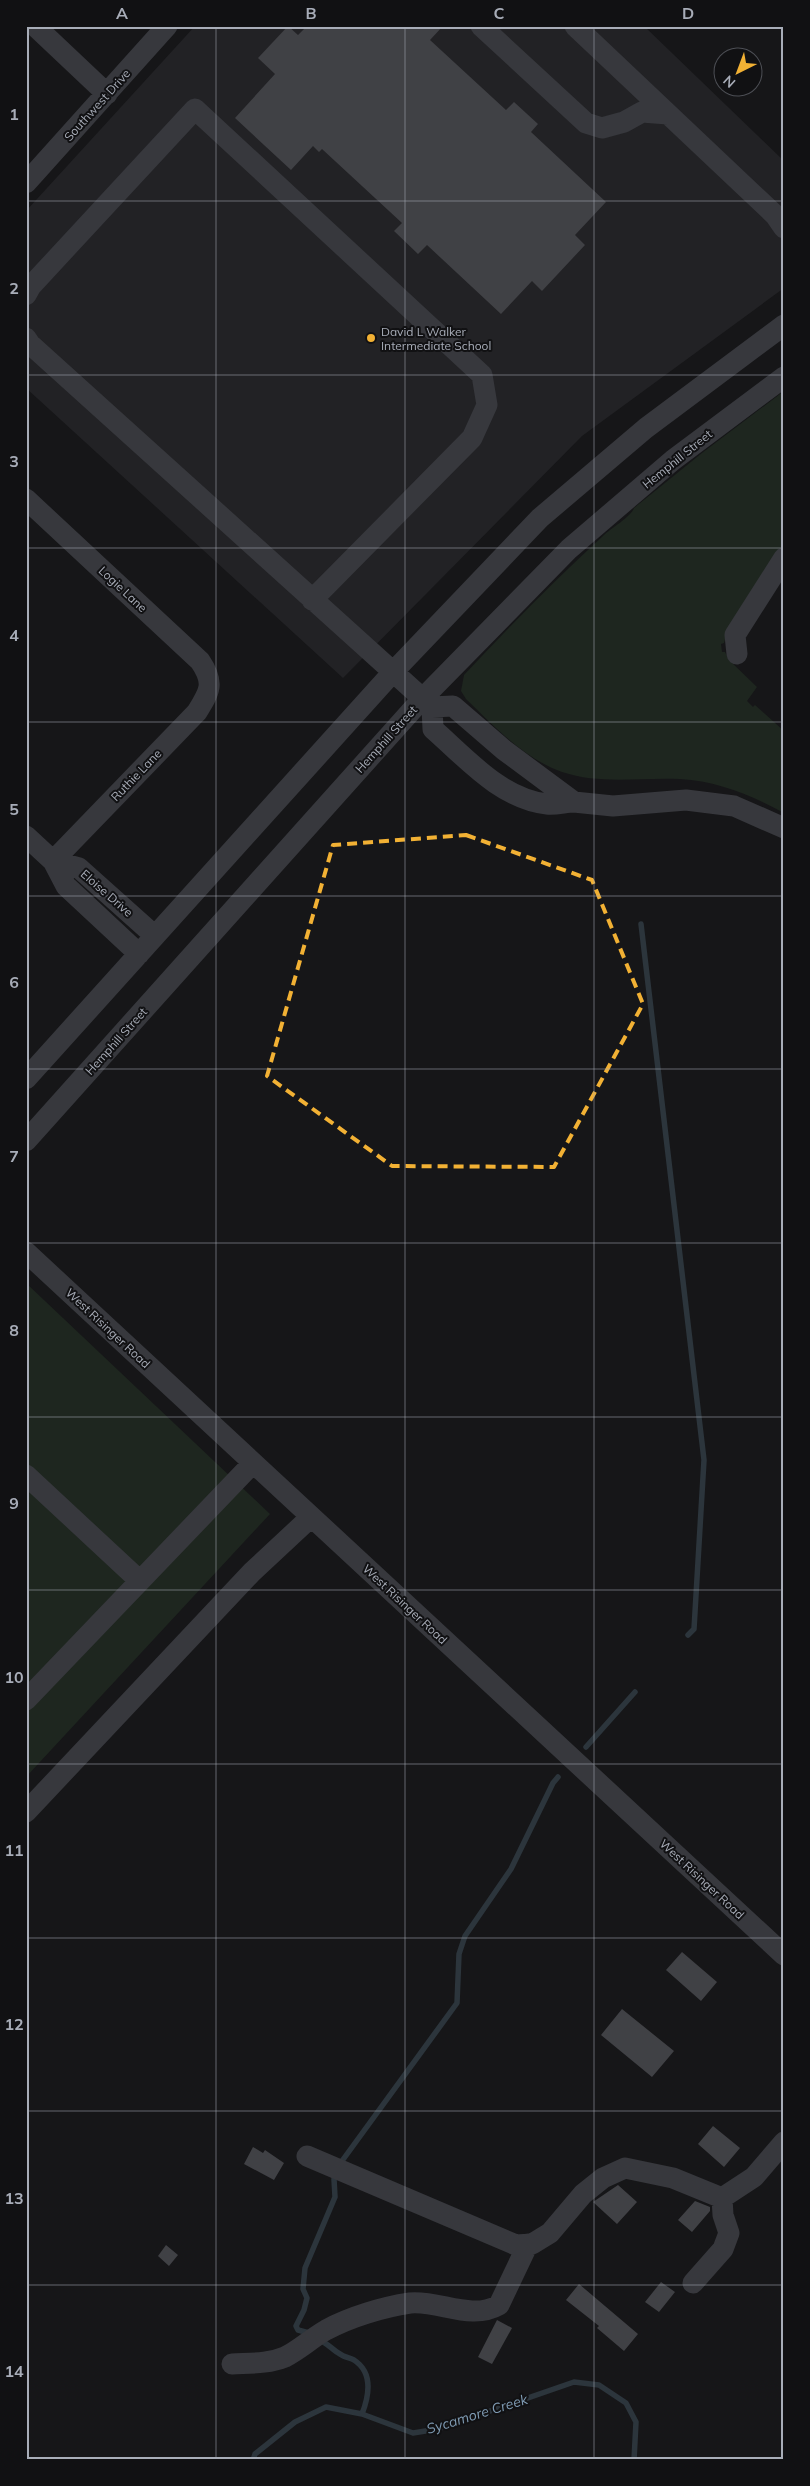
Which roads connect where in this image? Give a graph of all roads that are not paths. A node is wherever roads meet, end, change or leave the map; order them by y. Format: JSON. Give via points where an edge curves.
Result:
{"nodes":[{"id":1,"x":35,"y":26,"type":"edge"},
{"id":2,"x":167,"y":26,"type":"edge"},
{"id":3,"x":481,"y":26,"type":"edge"},
{"id":4,"x":575,"y":26,"type":"edge"},
{"id":5,"x":107,"y":94,"type":"junction"},
{"id":6,"x":668,"y":114,"type":"junction"},
{"id":7,"x":26,"y":184,"type":"edge"},
{"id":8,"x":784,"y":228,"type":"edge"},
{"id":9,"x":26,"y":295,"type":"edge"},
{"id":10,"x":784,"y":325,"type":"edge"},
{"id":11,"x":26,"y":338,"type":"edge"},
{"id":12,"x":784,"y":377,"type":"edge"},
{"id":13,"x":26,"y":499,"type":"edge"},
{"id":14,"x":784,"y":558,"type":"edge"},
{"id":15,"x":312,"y":600,"type":"junction"},
{"id":16,"x":737,"y":654,"type":"dead end"},
{"id":17,"x":392,"y":672,"type":"junction"},
{"id":18,"x":210,"y":684,"type":"joint"},
{"id":19,"x":427,"y":703,"type":"junction"},
{"id":20,"x":574,"y":802,"type":"junction"},
{"id":21,"x":784,"y":828,"type":"edge"},
{"id":22,"x":26,"y":836,"type":"edge"},
{"id":23,"x":53,"y":861,"type":"junction"},
{"id":24,"x":155,"y":936,"type":"junction"},
{"id":25,"x":139,"y":954,"type":"junction"},
{"id":26,"x":26,"y":1079,"type":"edge"},
{"id":27,"x":26,"y":1141,"type":"edge"},
{"id":28,"x":26,"y":1252,"type":"edge"},
{"id":29,"x":253,"y":1462,"type":"junction"},
{"id":30,"x":26,"y":1476,"type":"edge"},
{"id":31,"x":311,"y":1517,"type":"junction"},
{"id":32,"x":140,"y":1581,"type":"junction"},
{"id":33,"x":26,"y":1700,"type":"edge"},
{"id":34,"x":26,"y":1812,"type":"edge"},
{"id":35,"x":784,"y":1955,"type":"edge"},
{"id":36,"x":784,"y":2142,"type":"edge"},
{"id":37,"x":308,"y":2156,"type":"dead end"},
{"id":38,"x":722,"y":2198,"type":"junction"},
{"id":39,"x":528,"y":2244,"type":"junction"},
{"id":40,"x":693,"y":2283,"type":"dead end"},
{"id":41,"x":232,"y":2364,"type":"dead end"}],
"edges":[{"from":1,"to":5,"type":"street"},
{"from":2,"to":5,"type":"street","name":"Southwest Drive"},
{"from":3,"to":6,"type":"street","via":[[586,122],[602,128],[624,122],[642,112]]},
{"from":4,"to":6,"type":"street"},
{"from":5,"to":7,"type":"street","name":"Southwest Drive"},
{"from":6,"to":8,"type":"street","via":[[775,215]]},
{"from":9,"to":15,"type":"street","via":[[195,110],[482,375],[487,405],[472,438]]},
{"from":10,"to":17,"type":"street","via":[[646,428],[540,518]]},
{"from":11,"to":15,"type":"street"},
{"from":12,"to":19,"type":"street","name":"Hemphill Street","via":[[673,460],[569,549]]},
{"from":13,"to":18,"type":"street","name":"Logie Lane","via":[[200,661],[208,672]]},
{"from":14,"to":16,"type":"street","via":[[735,635]]},
{"from":15,"to":17,"type":"street"},
{"from":17,"to":19,"type":"street"},
{"from":17,"to":24,"type":"street"},
{"from":18,"to":23,"type":"street","name":"Ruthie Lane","via":[[197,712]]},
{"from":19,"to":20,"type":"street","via":[[453,706],[504,750]]},
{"from":19,"to":20,"type":"street","via":[[433,729],[512,794],[547,804]]},
{"from":19,"to":27,"type":"street","name":"Hemphill Street"},
{"from":20,"to":21,"type":"street","via":[[613,806],[696,801],[734,806]]},
{"from":22,"to":23,"type":"street","name":"Eloise Drive"},
{"from":23,"to":24,"type":"street","name":"Eloise Drive","via":[[79,868]]},
{"from":23,"to":25,"type":"street","name":"Eloise Drive","via":[[66,886]]},
{"from":24,"to":25,"type":"street"},
{"from":25,"to":26,"type":"street"},
{"from":28,"to":29,"type":"street","name":"West Risinger Road"},
{"from":29,"to":31,"type":"street","name":"West Risinger Road"},
{"from":29,"to":32,"type":"street"},
{"from":30,"to":32,"type":"street"},
{"from":31,"to":34,"type":"street","via":[[252,1572]]},
{"from":31,"to":35,"type":"street","name":"West Risinger Road"},
{"from":32,"to":33,"type":"street"},
{"from":36,"to":38,"type":"street","via":[[754,2176]]},
{"from":37,"to":39,"type":"street","via":[[516,2245]]},
{"from":38,"to":39,"type":"street","via":[[673,2178],[625,2168],[603,2178],[583,2194],[550,2233]]},
{"from":38,"to":40,"type":"street","via":[[729,2233],[723,2249]]},
{"from":39,"to":41,"type":"street","via":[[499,2305],[490,2310],[474,2312],[411,2303],[373,2312],[327,2330],[285,2357],[263,2363]]}]}
